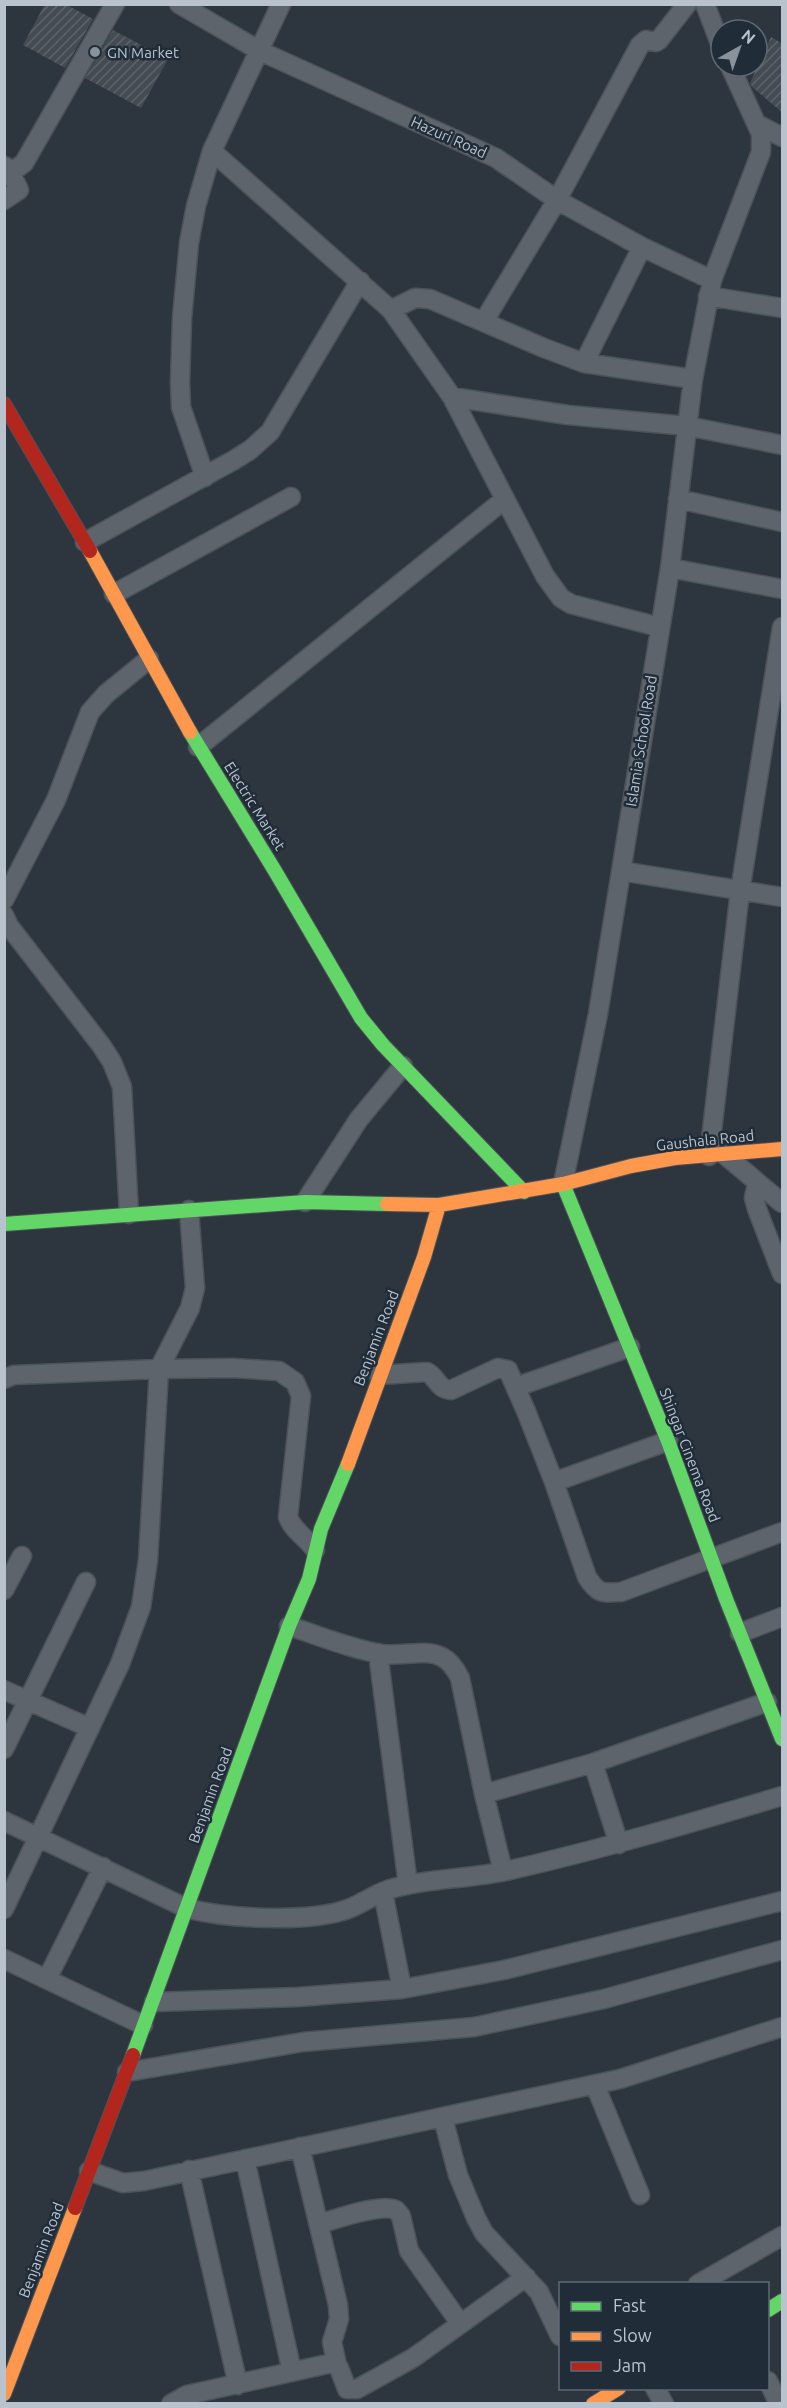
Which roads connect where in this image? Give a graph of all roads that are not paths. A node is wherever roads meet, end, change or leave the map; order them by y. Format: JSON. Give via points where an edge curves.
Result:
{"nodes":[{"id":1,"x":115,"y":4,"type":"edge"},
{"id":2,"x":179,"y":4,"type":"edge"},
{"id":3,"x":281,"y":4,"type":"edge"},
{"id":4,"x":687,"y":4,"type":"edge"},
{"id":5,"x":260,"y":51,"type":"junction"},
{"id":6,"x":736,"y":78,"type":"edge"},
{"id":7,"x":757,"y":124,"type":"junction"},
{"id":8,"x":783,"y":137,"type":"edge"},
{"id":9,"x":212,"y":152,"type":"junction"},
{"id":10,"x":7,"y":167,"type":"edge"},
{"id":11,"x":4,"y":200,"type":"edge"},
{"id":12,"x":557,"y":200,"type":"junction"},
{"id":13,"x":642,"y":247,"type":"junction"},
{"id":14,"x":360,"y":281,"type":"junction"},
{"id":15,"x":710,"y":288,"type":"junction"},
{"id":16,"x":783,"y":308,"type":"edge"},
{"id":17,"x":391,"y":310,"type":"junction"},
{"id":18,"x":484,"y":321,"type":"junction"},
{"id":19,"x":584,"y":363,"type":"junction"},
{"id":20,"x":693,"y":379,"type":"junction"},
{"id":21,"x":452,"y":397,"type":"junction"},
{"id":22,"x":4,"y":404,"type":"edge"},
{"id":23,"x":687,"y":426,"type":"junction"},
{"id":24,"x":783,"y":445,"type":"edge"},
{"id":25,"x":205,"y":477,"type":"junction"},
{"id":26,"x":291,"y":497,"type":"dead end"},
{"id":27,"x":505,"y":499,"type":"junction"},
{"id":28,"x":678,"y":499,"type":"junction"},
{"id":29,"x":783,"y":522,"type":"edge"},
{"id":30,"x":85,"y":542,"type":"junction"},
{"id":31,"x":670,"y":568,"type":"junction"},
{"id":32,"x":783,"y":589,"type":"edge"},
{"id":33,"x":114,"y":594,"type":"junction"},
{"id":34,"x":659,"y":627,"type":"junction"},
{"id":35,"x":783,"y":627,"type":"edge"},
{"id":36,"x":149,"y":659,"type":"junction"},
{"id":37,"x":198,"y":747,"type":"junction"},
{"id":38,"x":621,"y":871,"type":"junction"},
{"id":39,"x":740,"y":891,"type":"junction"},
{"id":40,"x":783,"y":897,"type":"edge"},
{"id":41,"x":4,"y":900,"type":"edge"},
{"id":42,"x":4,"y":915,"type":"edge"},
{"id":43,"x":403,"y":1065,"type":"junction"},
{"id":44,"x":783,"y":1149,"type":"edge"},
{"id":45,"x":717,"y":1155,"type":"junction"},
{"id":46,"x":757,"y":1183,"type":"junction"},
{"id":47,"x":563,"y":1184,"type":"junction"},
{"id":48,"x":524,"y":1192,"type":"junction"},
{"id":49,"x":305,"y":1202,"type":"junction"},
{"id":50,"x":783,"y":1203,"type":"edge"},
{"id":51,"x":439,"y":1205,"type":"junction"},
{"id":52,"x":189,"y":1210,"type":"junction"},
{"id":53,"x":129,"y":1214,"type":"junction"},
{"id":54,"x":4,"y":1224,"type":"edge"},
{"id":55,"x":783,"y":1274,"type":"edge"},
{"id":56,"x":630,"y":1347,"type":"junction"},
{"id":57,"x":159,"y":1369,"type":"junction"},
{"id":58,"x":380,"y":1375,"type":"junction"},
{"id":59,"x":4,"y":1379,"type":"edge"},
{"id":60,"x":516,"y":1387,"type":"junction"},
{"id":61,"x":668,"y":1441,"type":"junction"},
{"id":62,"x":554,"y":1482,"type":"junction"},
{"id":63,"x":783,"y":1532,"type":"edge"},
{"id":64,"x":315,"y":1550,"type":"junction"},
{"id":65,"x":22,"y":1556,"type":"dead end"},
{"id":66,"x":710,"y":1557,"type":"junction"},
{"id":67,"x":87,"y":1582,"type":"dead end"},
{"id":68,"x":4,"y":1590,"type":"edge"},
{"id":69,"x":783,"y":1617,"type":"edge"},
{"id":70,"x":289,"y":1626,"type":"junction"},
{"id":71,"x":740,"y":1633,"type":"junction"},
{"id":72,"x":378,"y":1653,"type":"junction"},
{"id":73,"x":4,"y":1690,"type":"edge"},
{"id":74,"x":27,"y":1700,"type":"junction"},
{"id":75,"x":767,"y":1702,"type":"junction"},
{"id":76,"x":90,"y":1728,"type":"junction"},
{"id":77,"x":783,"y":1739,"type":"edge"},
{"id":78,"x":4,"y":1749,"type":"edge"},
{"id":79,"x":593,"y":1762,"type":"junction"},
{"id":80,"x":484,"y":1794,"type":"junction"},
{"id":81,"x":783,"y":1796,"type":"edge"},
{"id":82,"x":4,"y":1821,"type":"edge"},
{"id":83,"x":38,"y":1838,"type":"junction"},
{"id":84,"x":619,"y":1844,"type":"junction"},
{"id":85,"x":103,"y":1867,"type":"junction"},
{"id":86,"x":503,"y":1871,"type":"junction"},
{"id":87,"x":408,"y":1886,"type":"junction"},
{"id":88,"x":383,"y":1892,"type":"junction"},
{"id":89,"x":783,"y":1901,"type":"edge"},
{"id":90,"x":186,"y":1908,"type":"junction"},
{"id":91,"x":4,"y":1909,"type":"edge"},
{"id":92,"x":783,"y":1950,"type":"edge"},
{"id":93,"x":4,"y":1959,"type":"edge"},
{"id":94,"x":47,"y":1979,"type":"junction"},
{"id":95,"x":402,"y":1989,"type":"junction"},
{"id":96,"x":154,"y":2002,"type":"junction"},
{"id":97,"x":143,"y":2025,"type":"junction"},
{"id":98,"x":783,"y":2027,"type":"edge"},
{"id":99,"x":127,"y":2072,"type":"junction"},
{"id":100,"x":595,"y":2085,"type":"junction"},
{"id":101,"x":443,"y":2118,"type":"junction"},
{"id":102,"x":300,"y":2147,"type":"junction"},
{"id":103,"x":245,"y":2158,"type":"junction"},
{"id":104,"x":189,"y":2170,"type":"junction"},
{"id":105,"x":88,"y":2171,"type":"junction"},
{"id":106,"x":640,"y":2195,"type":"dead end"},
{"id":107,"x":319,"y":2224,"type":"junction"},
{"id":108,"x":783,"y":2236,"type":"edge"},
{"id":109,"x":526,"y":2277,"type":"junction"},
{"id":110,"x":700,"y":2282,"type":"edge"},
{"id":111,"x":783,"y":2301,"type":"edge"},
{"id":112,"x":769,"y":2309,"type":"edge"},
{"id":113,"x":460,"y":2323,"type":"junction"},
{"id":114,"x":559,"y":2332,"type":"edge"},
{"id":115,"x":337,"y":2365,"type":"junction"},
{"id":116,"x":292,"y":2372,"type":"junction"},
{"id":117,"x":769,"y":2383,"type":"edge"},
{"id":118,"x":238,"y":2385,"type":"junction"},
{"id":119,"x":616,"y":2390,"type":"edge"},
{"id":120,"x":656,"y":2390,"type":"edge"},
{"id":121,"x":4,"y":2394,"type":"edge"},
{"id":122,"x":352,"y":2397,"type":"edge"},
{"id":123,"x":171,"y":2403,"type":"edge"},
{"id":124,"x":593,"y":2403,"type":"edge"},
{"id":125,"x":664,"y":2403,"type":"edge"},
{"id":126,"x":779,"y":2403,"type":"edge"}],
"edges":[{"from":1,"to":10,"type":"street","via":[[24,164],[13,171]]},
{"from":2,"to":5,"type":"street","name":"Hazuri Road"},
{"from":3,"to":5,"type":"street"},
{"from":4,"to":12,"type":"street","via":[[659,40],[646,39],[640,45]]},
{"from":5,"to":9,"type":"street"},
{"from":5,"to":12,"type":"street","name":"Hazuri Road","via":[[496,158]]},
{"from":6,"to":7,"type":"street","name":"Islamia School Road"},
{"from":7,"to":8,"type":"street"},
{"from":7,"to":15,"type":"street","name":"Islamia School Road","via":[[761,152]]},
{"from":9,"to":14,"type":"street"},
{"from":9,"to":25,"type":"street","via":[[189,243],[180,382],[181,407]]},
{"from":10,"to":11,"type":"street","via":[[19,190]]},
{"from":12,"to":13,"type":"street","name":"Hazuri Road"},
{"from":12,"to":18,"type":"street"},
{"from":13,"to":15,"type":"street","name":"Hazuri Road"},
{"from":13,"to":19,"type":"street"},
{"from":14,"to":17,"type":"street"},
{"from":14,"to":25,"type":"street","via":[[270,432],[250,450]]},
{"from":15,"to":16,"type":"street","name":"Hazuri Road"},
{"from":15,"to":20,"type":"street","name":"Islamia School Road"},
{"from":17,"to":18,"type":"street","via":[[422,297]]},
{"from":17,"to":21,"type":"street"},
{"from":18,"to":19,"type":"street"},
{"from":19,"to":20,"type":"street"},
{"from":20,"to":23,"type":"street","name":"Islamia School Road"},
{"from":21,"to":23,"type":"street","via":[[568,415]]},
{"from":21,"to":27,"type":"street"},
{"from":22,"to":30,"type":"street","name":"Electric Market"},
{"from":23,"to":24,"type":"street"},
{"from":23,"to":28,"type":"street","name":"Islamia School Road"},
{"from":25,"to":30,"type":"street"},
{"from":26,"to":33,"type":"street"},
{"from":27,"to":34,"type":"street","via":[[545,576],[561,598]]},
{"from":27,"to":37,"type":"street"},
{"from":28,"to":29,"type":"street"},
{"from":28,"to":31,"type":"street","name":"Islamia School Road"},
{"from":30,"to":33,"type":"street","name":"Electric Market"},
{"from":31,"to":32,"type":"street"},
{"from":31,"to":34,"type":"street","name":"Islamia School Road"},
{"from":33,"to":36,"type":"street","name":"Electric Market"},
{"from":34,"to":38,"type":"street","name":"Islamia School Road"},
{"from":35,"to":39,"type":"street"},
{"from":36,"to":37,"type":"street","name":"Electric Market"},
{"from":36,"to":41,"type":"street","via":[[90,712],[56,800]]},
{"from":37,"to":43,"type":"street","name":"Electric Market","via":[[360,1018]]},
{"from":38,"to":39,"type":"street"},
{"from":38,"to":47,"type":"street","name":"Islamia School Road","via":[[598,1014]]},
{"from":39,"to":40,"type":"street"},
{"from":39,"to":45,"type":"street"},
{"from":42,"to":53,"type":"street","via":[[101,1045],[118,1075],[122,1087]]},
{"from":43,"to":48,"type":"street","name":"Electric Market"},
{"from":43,"to":49,"type":"street","via":[[359,1119]]},
{"from":44,"to":45,"type":"street","name":"Gaushala Road"},
{"from":45,"to":46,"type":"street"},
{"from":45,"to":47,"type":"street","name":"Gaushala Road","via":[[631,1166]]},
{"from":46,"to":50,"type":"street"},
{"from":46,"to":55,"type":"street","via":[[757,1209]]},
{"from":47,"to":48,"type":"street","name":"Gaushala Road"},
{"from":47,"to":56,"type":"street","name":"Shingar Cinema Road"},
{"from":48,"to":51,"type":"street","name":"Gaushala Road"},
{"from":49,"to":51,"type":"street","name":"Gaushala Road"},
{"from":49,"to":52,"type":"street","name":"Gaushala Road"},
{"from":51,"to":58,"type":"street","name":"Benjamin Road"},
{"from":52,"to":53,"type":"street","name":"Gaushala Road"},
{"from":52,"to":57,"type":"street","via":[[193,1299]]},
{"from":53,"to":54,"type":"street","name":"Gaushala Road"},
{"from":56,"to":60,"type":"street"},
{"from":56,"to":61,"type":"street","name":"Shingar Cinema Road"},
{"from":57,"to":59,"type":"street","via":[[14,1375]]},
{"from":57,"to":64,"type":"street","via":[[279,1371],[295,1382],[301,1396],[288,1517],[291,1526]]},
{"from":57,"to":76,"type":"street","via":[[148,1560],[141,1607]]},
{"from":58,"to":60,"type":"street","via":[[427,1372],[439,1386],[451,1390],[498,1368],[508,1370]]},
{"from":58,"to":64,"type":"street","name":"Benjamin Road"},
{"from":60,"to":62,"type":"street"},
{"from":61,"to":62,"type":"street"},
{"from":61,"to":66,"type":"street","name":"Shingar Cinema Road"},
{"from":62,"to":66,"type":"street","via":[[595,1590],[621,1592]]},
{"from":63,"to":66,"type":"street"},
{"from":64,"to":70,"type":"street","name":"Benjamin Road","via":[[309,1579]]},
{"from":65,"to":68,"type":"street"},
{"from":66,"to":71,"type":"street","name":"Shingar Cinema Road"},
{"from":67,"to":74,"type":"street"},
{"from":69,"to":71,"type":"street"},
{"from":70,"to":72,"type":"street"},
{"from":70,"to":90,"type":"street","name":"Benjamin Road"},
{"from":71,"to":75,"type":"street","name":"Shingar Cinema Road"},
{"from":72,"to":80,"type":"street","via":[[431,1654],[454,1667],[460,1678]]},
{"from":72,"to":87,"type":"street"},
{"from":73,"to":74,"type":"street"},
{"from":74,"to":76,"type":"street"},
{"from":74,"to":78,"type":"street"},
{"from":75,"to":77,"type":"street","name":"Shingar Cinema Road"},
{"from":75,"to":79,"type":"street"},
{"from":76,"to":83,"type":"street"},
{"from":79,"to":80,"type":"street"},
{"from":79,"to":84,"type":"street"},
{"from":80,"to":86,"type":"street"},
{"from":81,"to":84,"type":"street"},
{"from":82,"to":83,"type":"street"},
{"from":83,"to":85,"type":"street"},
{"from":83,"to":91,"type":"street"},
{"from":84,"to":86,"type":"street"},
{"from":85,"to":90,"type":"street"},
{"from":85,"to":94,"type":"street"},
{"from":86,"to":87,"type":"street"},
{"from":87,"to":88,"type":"street"},
{"from":88,"to":90,"type":"street","via":[[328,1914],[235,1917]]},
{"from":88,"to":95,"type":"street"},
{"from":89,"to":95,"type":"street","via":[[504,1970]]},
{"from":90,"to":96,"type":"street","name":"Benjamin Road"},
{"from":92,"to":99,"type":"street","via":[[604,1999],[474,2027],[303,2042]]},
{"from":93,"to":94,"type":"street"},
{"from":94,"to":97,"type":"street"},
{"from":95,"to":96,"type":"street"},
{"from":96,"to":97,"type":"street","name":"Benjamin Road"},
{"from":97,"to":99,"type":"street","name":"Benjamin Road"},
{"from":98,"to":100,"type":"street"},
{"from":99,"to":105,"type":"street","name":"Benjamin Road"},
{"from":100,"to":101,"type":"street"},
{"from":100,"to":106,"type":"street"},
{"from":101,"to":102,"type":"street"},
{"from":101,"to":109,"type":"street","via":[[458,2175],[476,2218],[484,2233]]},
{"from":102,"to":103,"type":"street"},
{"from":102,"to":107,"type":"street"},
{"from":103,"to":104,"type":"street"},
{"from":103,"to":116,"type":"street"},
{"from":104,"to":105,"type":"street","via":[[130,2184]]},
{"from":104,"to":118,"type":"street"},
{"from":105,"to":121,"type":"street","name":"Benjamin Road"},
{"from":107,"to":113,"type":"street","via":[[375,2210],[396,2210],[409,2251]]},
{"from":107,"to":115,"type":"street","via":[[338,2305],[339,2319],[332,2342]]},
{"from":108,"to":110,"type":"street"},
{"from":109,"to":113,"type":"street"},
{"from":109,"to":114,"type":"street"},
{"from":111,"to":112,"type":"street"},
{"from":113,"to":122,"type":"street","via":[[413,2358],[357,2389]]},
{"from":115,"to":116,"type":"street","via":[[328,2363]]},
{"from":115,"to":122,"type":"street"},
{"from":116,"to":118,"type":"street"},
{"from":117,"to":126,"type":"street"},
{"from":118,"to":123,"type":"street","via":[[186,2395]]},
{"from":119,"to":124,"type":"street"},
{"from":120,"to":125,"type":"street"}]}
